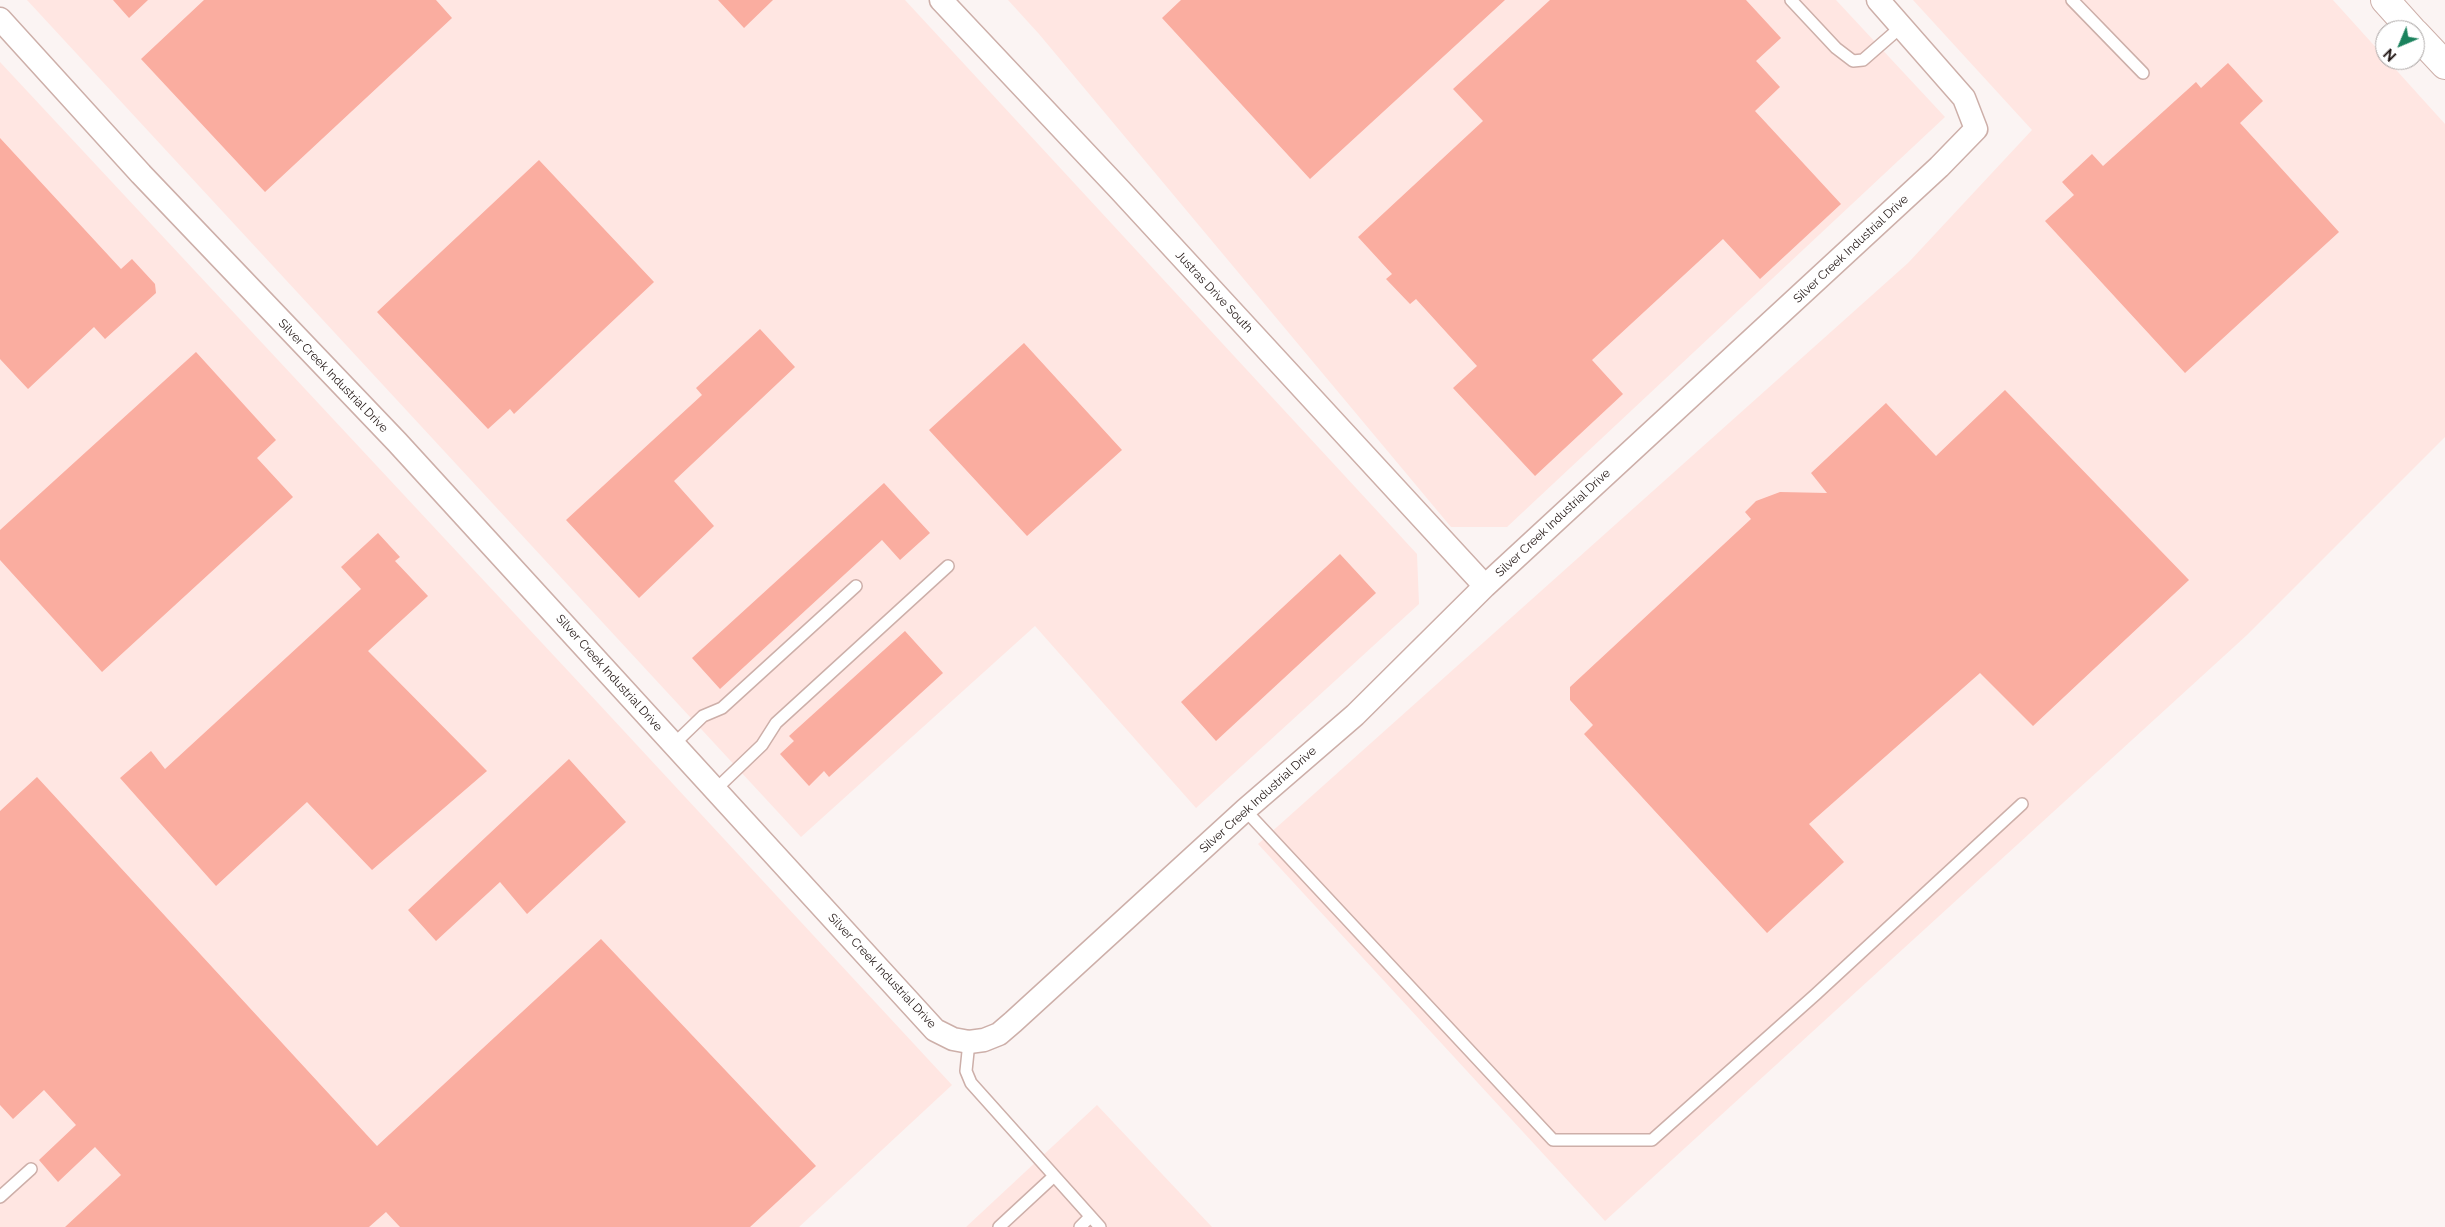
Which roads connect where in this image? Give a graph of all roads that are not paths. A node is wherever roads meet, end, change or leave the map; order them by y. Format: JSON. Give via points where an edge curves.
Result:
{"nodes":[{"id":1,"x":941,"y":0,"type":"edge"},
{"id":2,"x":1791,"y":0,"type":"edge"},
{"id":3,"x":1878,"y":0,"type":"edge"},
{"id":4,"x":2072,"y":0,"type":"edge"},
{"id":5,"x":2384,"y":0,"type":"edge"},
{"id":6,"x":0,"y":19,"type":"edge"},
{"id":7,"x":2403,"y":20,"type":"edge"},
{"id":8,"x":1902,"y":26,"type":"junction"},
{"id":9,"x":2425,"y":44,"type":"edge"},
{"id":10,"x":2445,"y":65,"type":"edge"},
{"id":11,"x":2143,"y":73,"type":"dead end"},
{"id":12,"x":948,"y":566,"type":"dead end"},
{"id":13,"x":856,"y":586,"type":"dead end"},
{"id":14,"x":1485,"y":586,"type":"junction"},
{"id":15,"x":674,"y":744,"type":"junction"},
{"id":16,"x":715,"y":790,"type":"junction"},
{"id":17,"x":2022,"y":804,"type":"dead end"},
{"id":18,"x":1246,"y":810,"type":"junction"},
{"id":19,"x":968,"y":1042,"type":"junction"},
{"id":20,"x":31,"y":1169,"type":"dead end"},
{"id":21,"x":1053,"y":1177,"type":"junction"},
{"id":22,"x":0,"y":1197,"type":"edge"},
{"id":23,"x":1090,"y":1217,"type":"junction"},
{"id":24,"x":999,"y":1227,"type":"edge"},
{"id":25,"x":1080,"y":1227,"type":"edge"},
{"id":26,"x":1100,"y":1227,"type":"edge"}],
"edges":[{"from":1,"to":14,"type":"street","name":"Justras Drive South"},
{"from":2,"to":8,"type":"lane","via":[[1836,48],[1853,61],[1864,60]]},
{"from":3,"to":8,"type":"street"},
{"from":4,"to":11,"type":"lane"},
{"from":5,"to":7,"type":"street"},
{"from":6,"to":15,"type":"street","name":"Silver Creek Industrial Drive","via":[[148,181],[410,456]]},
{"from":8,"to":14,"type":"street","name":"Silver Creek Industrial Drive","via":[[1964,98],[1976,129],[1940,167]]},
{"from":9,"to":10,"type":"street"},
{"from":12,"to":16,"type":"lane","via":[[776,723],[762,745]]},
{"from":13,"to":15,"type":"lane","via":[[722,708],[703,716]]},
{"from":14,"to":18,"type":"street","name":"Silver Creek Industrial Drive","via":[[1355,715]]},
{"from":15,"to":16,"type":"street","name":"Silver Creek Industrial Drive"},
{"from":16,"to":19,"type":"street","name":"Silver Creek Industrial Drive","via":[[935,1030]]},
{"from":17,"to":18,"type":"lane","via":[[1652,1140],[1553,1140]]},
{"from":18,"to":19,"type":"street","name":"Silver Creek Industrial Drive","via":[[999,1034]]},
{"from":19,"to":21,"type":"lane","via":[[966,1072],[970,1084]]},
{"from":20,"to":22,"type":"lane"},
{"from":21,"to":23,"type":"lane"},
{"from":21,"to":24,"type":"lane"},
{"from":23,"to":25,"type":"lane"},
{"from":23,"to":26,"type":"lane"}]}
